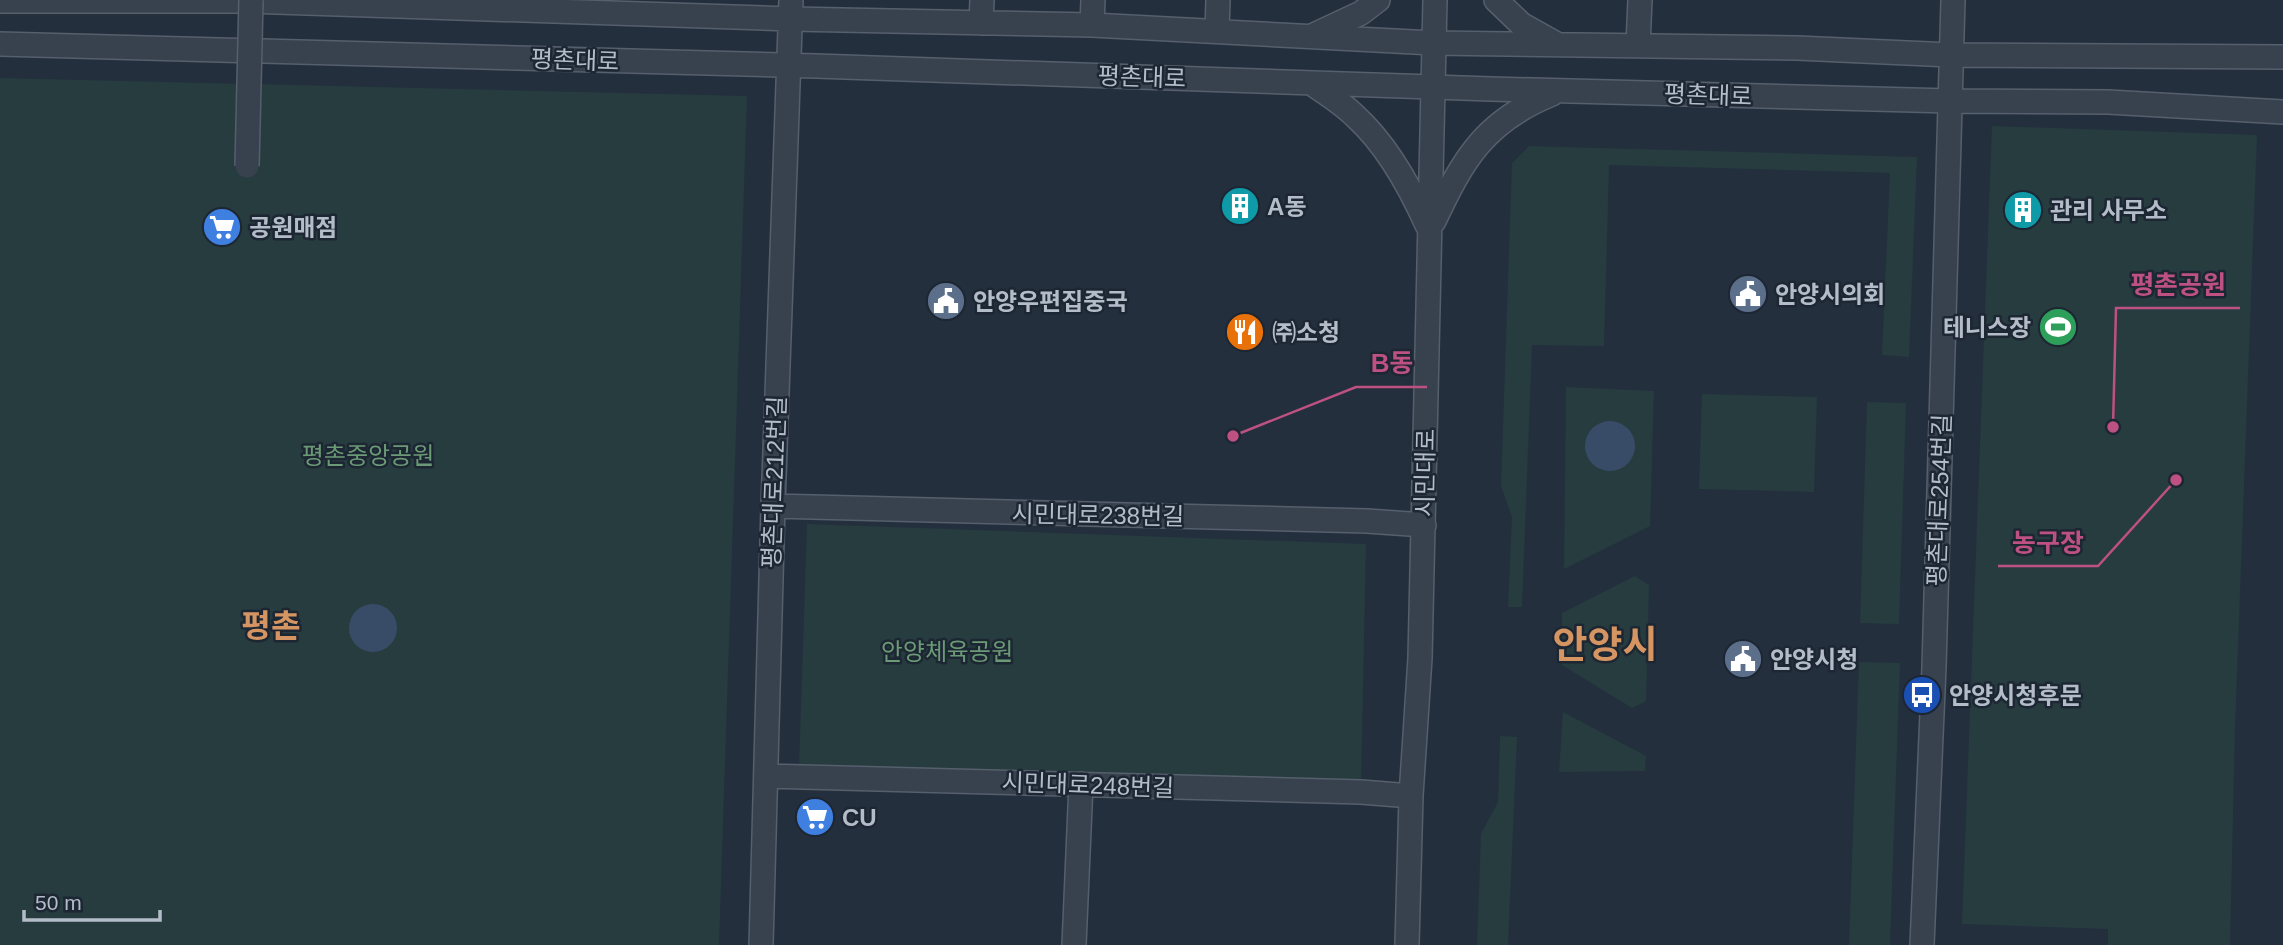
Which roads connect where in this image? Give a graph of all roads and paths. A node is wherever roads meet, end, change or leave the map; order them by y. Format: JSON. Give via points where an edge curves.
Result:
{"nodes":[{"id":1,"x":251,"y":0,"type":"edge"},
{"id":2,"x":1093,"y":0,"type":"edge"},
{"id":3,"x":1219,"y":0,"type":"edge"},
{"id":4,"x":1378,"y":0,"type":"edge"},
{"id":5,"x":1435,"y":0,"type":"edge"},
{"id":6,"x":1496,"y":0,"type":"edge"},
{"id":7,"x":1640,"y":0,"type":"edge"},
{"id":8,"x":1953,"y":0,"type":"edge"},
{"id":9,"x":0,"y":1,"type":"edge"},
{"id":10,"x":791,"y":10,"type":"edge"},
{"id":11,"x":982,"y":11,"type":"edge"},
{"id":12,"x":1092,"y":26,"type":"junction"},
{"id":13,"x":1217,"y":30,"type":"junction"},
{"id":14,"x":1312,"y":36,"type":"junction"},
{"id":15,"x":1433,"y":43,"type":"junction"},
{"id":16,"x":0,"y":44,"type":"edge"},
{"id":17,"x":1558,"y":44,"type":"junction"},
{"id":18,"x":1638,"y":45,"type":"junction"},
{"id":19,"x":1951,"y":55,"type":"junction"},
{"id":20,"x":2283,"y":57,"type":"edge"},
{"id":21,"x":789,"y":66,"type":"junction"},
{"id":22,"x":1311,"y":83,"type":"junction"},
{"id":23,"x":1432,"y":88,"type":"junction"},
{"id":24,"x":1558,"y":91,"type":"junction"},
{"id":25,"x":1950,"y":102,"type":"junction"},
{"id":26,"x":2283,"y":112,"type":"edge"},
{"id":27,"x":247,"y":166,"type":"dead end"},
{"id":28,"x":1430,"y":230,"type":"junction"},
{"id":29,"x":773,"y":506,"type":"junction"},
{"id":30,"x":1424,"y":524,"type":"junction"},
{"id":31,"x":766,"y":776,"type":"junction"},
{"id":32,"x":1081,"y":784,"type":"junction"},
{"id":33,"x":1411,"y":796,"type":"junction"},
{"id":34,"x":761,"y":945,"type":"edge"},
{"id":35,"x":1074,"y":945,"type":"edge"},
{"id":36,"x":1407,"y":945,"type":"edge"},
{"id":37,"x":1922,"y":945,"type":"edge"}],
"edges":[{"from":1,"to":27,"type":"street","bridge":true},
{"from":2,"to":12,"type":"street"},
{"from":3,"to":13,"type":"street"},
{"from":4,"to":14,"type":"street"},
{"from":5,"to":15,"type":"street","name":"시민대로"},
{"from":6,"to":17,"type":"street","via":[[1521,24]]},
{"from":7,"to":18,"type":"street"},
{"from":8,"to":19,"type":"street","name":"평촌대로254번길"},
{"from":9,"to":10,"type":"street","name":"평촌대로"},
{"from":10,"to":11,"type":"street","name":"평촌대로"},
{"from":10,"to":21,"type":"street","name":"평촌대로212번길"},
{"from":11,"to":12,"type":"street","name":"평촌대로"},
{"from":12,"to":13,"type":"street","name":"평촌대로"},
{"from":13,"to":14,"type":"street","name":"평촌대로"},
{"from":14,"to":15,"type":"street","name":"평촌대로"},
{"from":15,"to":17,"type":"street","name":"평촌대로"},
{"from":15,"to":23,"type":"street","name":"시민대로"},
{"from":16,"to":21,"type":"street","name":"평촌대로"},
{"from":17,"to":18,"type":"street","name":"평촌대로"},
{"from":18,"to":19,"type":"street","name":"평촌대로"},
{"from":19,"to":20,"type":"street","name":"평촌대로"},
{"from":19,"to":25,"type":"street","name":"평촌대로254번길"},
{"from":21,"to":22,"type":"street","name":"평촌대로"},
{"from":21,"to":29,"type":"street","name":"평촌대로212번길"},
{"from":22,"to":23,"type":"street","name":"평촌대로"},
{"from":22,"to":28,"type":"street","via":[[1368,129],[1408,184]]},
{"from":23,"to":24,"type":"street","name":"평촌대로"},
{"from":23,"to":28,"type":"street","name":"시민대로"},
{"from":24,"to":25,"type":"street","name":"평촌대로"},
{"from":24,"to":28,"type":"street","via":[[1529,103],[1493,128],[1454,178]]},
{"from":25,"to":26,"type":"street","name":"평촌대로","via":[[2108,102]]},
{"from":25,"to":37,"type":"street","name":"평촌대로254번길"},
{"from":28,"to":30,"type":"street","name":"시민대로"},
{"from":29,"to":30,"type":"street","name":"시민대로238번길"},
{"from":29,"to":31,"type":"street","name":"평촌대로212번길"},
{"from":30,"to":33,"type":"street","name":"시민대로"},
{"from":31,"to":32,"type":"street","name":"시민대로248번길"},
{"from":31,"to":34,"type":"street","name":"평촌대로212번길"},
{"from":32,"to":33,"type":"street","name":"시민대로248번길"},
{"from":32,"to":35,"type":"street"},
{"from":33,"to":36,"type":"street","name":"시민대로"}]}
